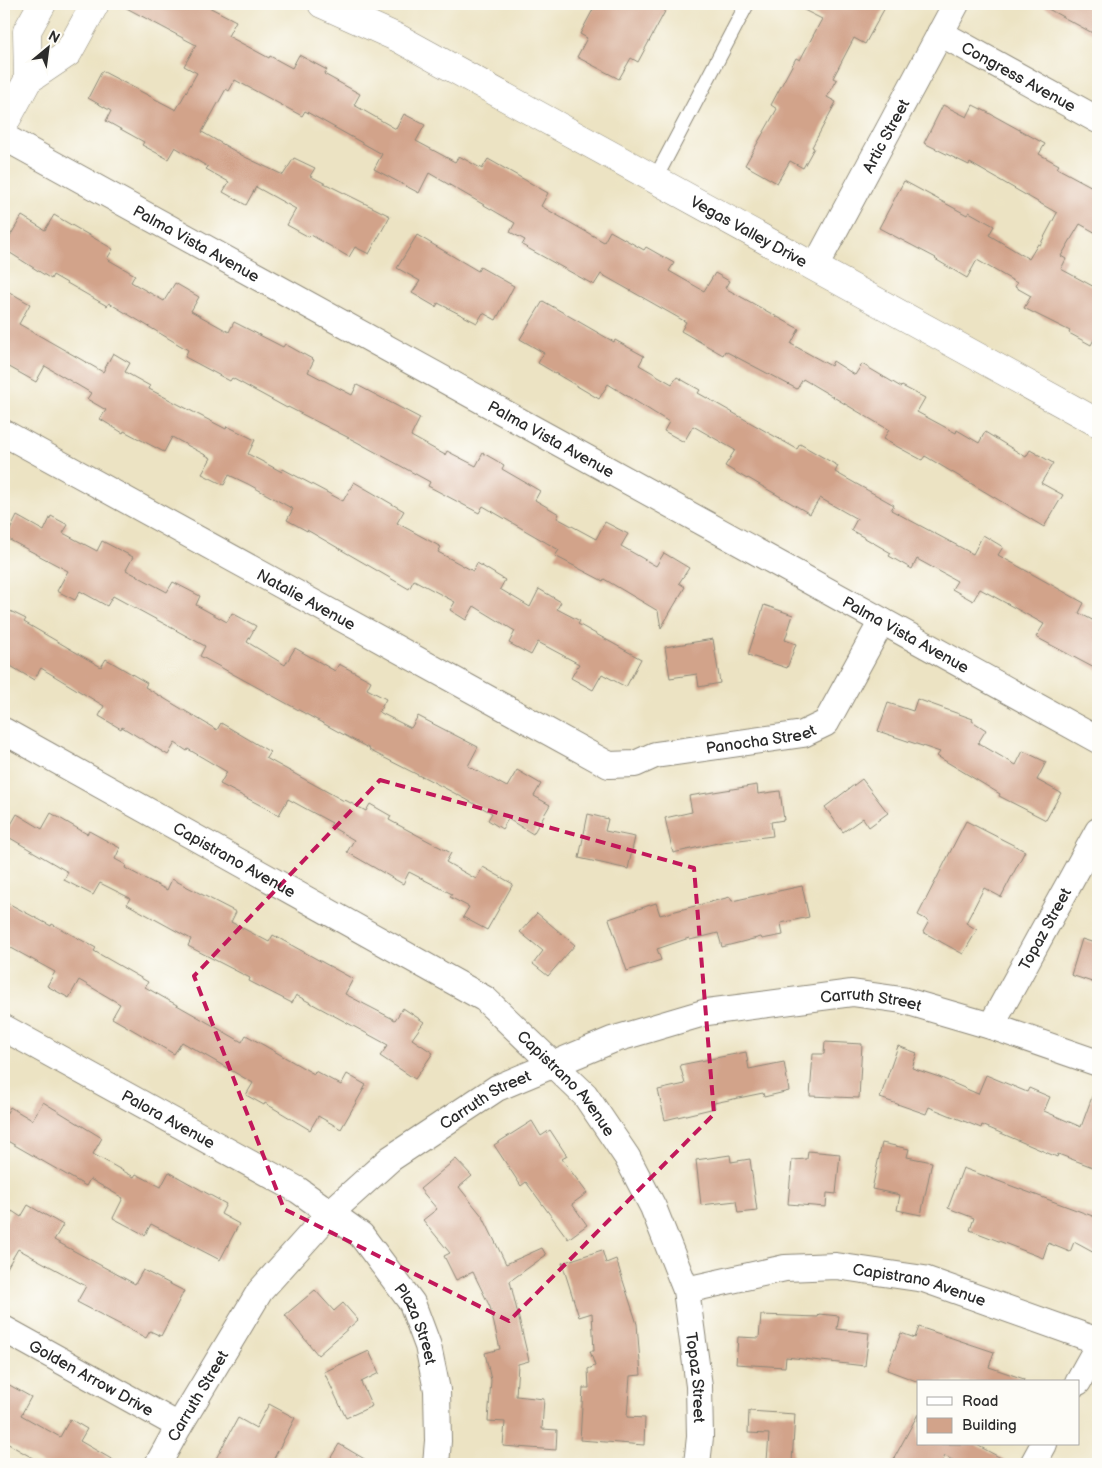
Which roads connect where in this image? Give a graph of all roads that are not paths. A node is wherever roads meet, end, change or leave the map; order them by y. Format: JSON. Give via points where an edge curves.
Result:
{"nodes":[{"id":1,"x":42,"y":4,"type":"edge"},
{"id":2,"x":95,"y":4,"type":"edge"},
{"id":3,"x":322,"y":4,"type":"edge"},
{"id":4,"x":349,"y":4,"type":"edge"},
{"id":5,"x":747,"y":4,"type":"edge"},
{"id":6,"x":956,"y":4,"type":"edge"},
{"id":7,"x":940,"y":33,"type":"junction"},
{"id":8,"x":398,"y":38,"type":"junction"},
{"id":9,"x":28,"y":80,"type":"junction"},
{"id":10,"x":1098,"y":120,"type":"edge"},
{"id":11,"x":4,"y":124,"type":"edge"},
{"id":12,"x":4,"y":136,"type":"edge"},
{"id":13,"x":655,"y":179,"type":"junction"},
{"id":14,"x":815,"y":268,"type":"junction"},
{"id":15,"x":1098,"y":424,"type":"edge"},
{"id":16,"x":4,"y":433,"type":"edge"},
{"id":17,"x":882,"y":621,"type":"junction"},
{"id":18,"x":4,"y":731,"type":"edge"},
{"id":19,"x":1098,"y":740,"type":"edge"},
{"id":20,"x":609,"y":765,"type":"joint"},
{"id":21,"x":1098,"y":831,"type":"edge"},
{"id":22,"x":991,"y":1026,"type":"junction"},
{"id":23,"x":4,"y":1028,"type":"edge"},
{"id":24,"x":1098,"y":1063,"type":"edge"},
{"id":25,"x":553,"y":1064,"type":"junction"},
{"id":26,"x":330,"y":1213,"type":"junction"},
{"id":27,"x":686,"y":1290,"type":"junction"},
{"id":28,"x":4,"y":1329,"type":"edge"},
{"id":29,"x":1098,"y":1341,"type":"edge"},
{"id":30,"x":1098,"y":1346,"type":"edge"},
{"id":31,"x":1079,"y":1380,"type":"edge"},
{"id":32,"x":179,"y":1426,"type":"junction"},
{"id":33,"x":1043,"y":1446,"type":"edge"},
{"id":34,"x":158,"y":1464,"type":"edge"},
{"id":35,"x":436,"y":1464,"type":"edge"},
{"id":36,"x":697,"y":1464,"type":"edge"},
{"id":37,"x":1034,"y":1464,"type":"edge"}],
"edges":[{"from":1,"to":9,"type":"street","via":[[27,31]]},
{"from":2,"to":9,"type":"street","via":[[68,53]]},
{"from":3,"to":8,"type":"street","name":"Vegas Valley Drive"},
{"from":4,"to":8,"type":"street","name":"Vegas Valley Drive"},
{"from":5,"to":13,"type":"lane"},
{"from":6,"to":7,"type":"street","name":"Artic Street"},
{"from":7,"to":10,"type":"street","name":"Congress Avenue"},
{"from":7,"to":14,"type":"street","name":"Artic Street"},
{"from":8,"to":13,"type":"street","name":"Vegas Valley Drive"},
{"from":9,"to":11,"type":"street"},
{"from":12,"to":17,"type":"street","name":"Palma Vista Avenue"},
{"from":13,"to":14,"type":"street","name":"Vegas Valley Drive"},
{"from":14,"to":15,"type":"street","name":"Vegas Valley Drive"},
{"from":16,"to":20,"type":"street","name":"Natalie Avenue"},
{"from":17,"to":19,"type":"street","name":"Palma Vista Avenue"},
{"from":17,"to":20,"type":"street","name":"Panocha Street","via":[[826,723],[803,734],[655,755],[635,764]]},
{"from":18,"to":25,"type":"street","name":"Capistrano Avenue","via":[[485,999]]},
{"from":21,"to":22,"type":"street","name":"Topaz Street"},
{"from":22,"to":24,"type":"street"},
{"from":22,"to":25,"type":"street","name":"Carruth Street","via":[[902,1000],[852,994],[707,1012],[612,1040]]},
{"from":23,"to":26,"type":"street","name":"Palora Avenue","via":[[298,1190]]},
{"from":25,"to":26,"type":"street","name":"Carruth Street","via":[[497,1088],[390,1159]]},
{"from":25,"to":27,"type":"street","name":"Capistrano Avenue","via":[[585,1095],[627,1156],[653,1207]]},
{"from":26,"to":32,"type":"street","name":"Carruth Street","via":[[260,1291]]},
{"from":26,"to":35,"type":"street","name":"Plaza Street","via":[[361,1235],[412,1303],[428,1346],[437,1390]]},
{"from":27,"to":29,"type":"street","name":"Capistrano Avenue","via":[[786,1268],[836,1266],[924,1279]]},
{"from":27,"to":36,"type":"street","name":"Topaz Street","via":[[699,1386]]},
{"from":28,"to":32,"type":"street","name":"Golden Arrow Drive"},
{"from":30,"to":31,"type":"street"},
{"from":32,"to":34,"type":"street","name":"Carruth Street"},
{"from":33,"to":37,"type":"street"}]}
